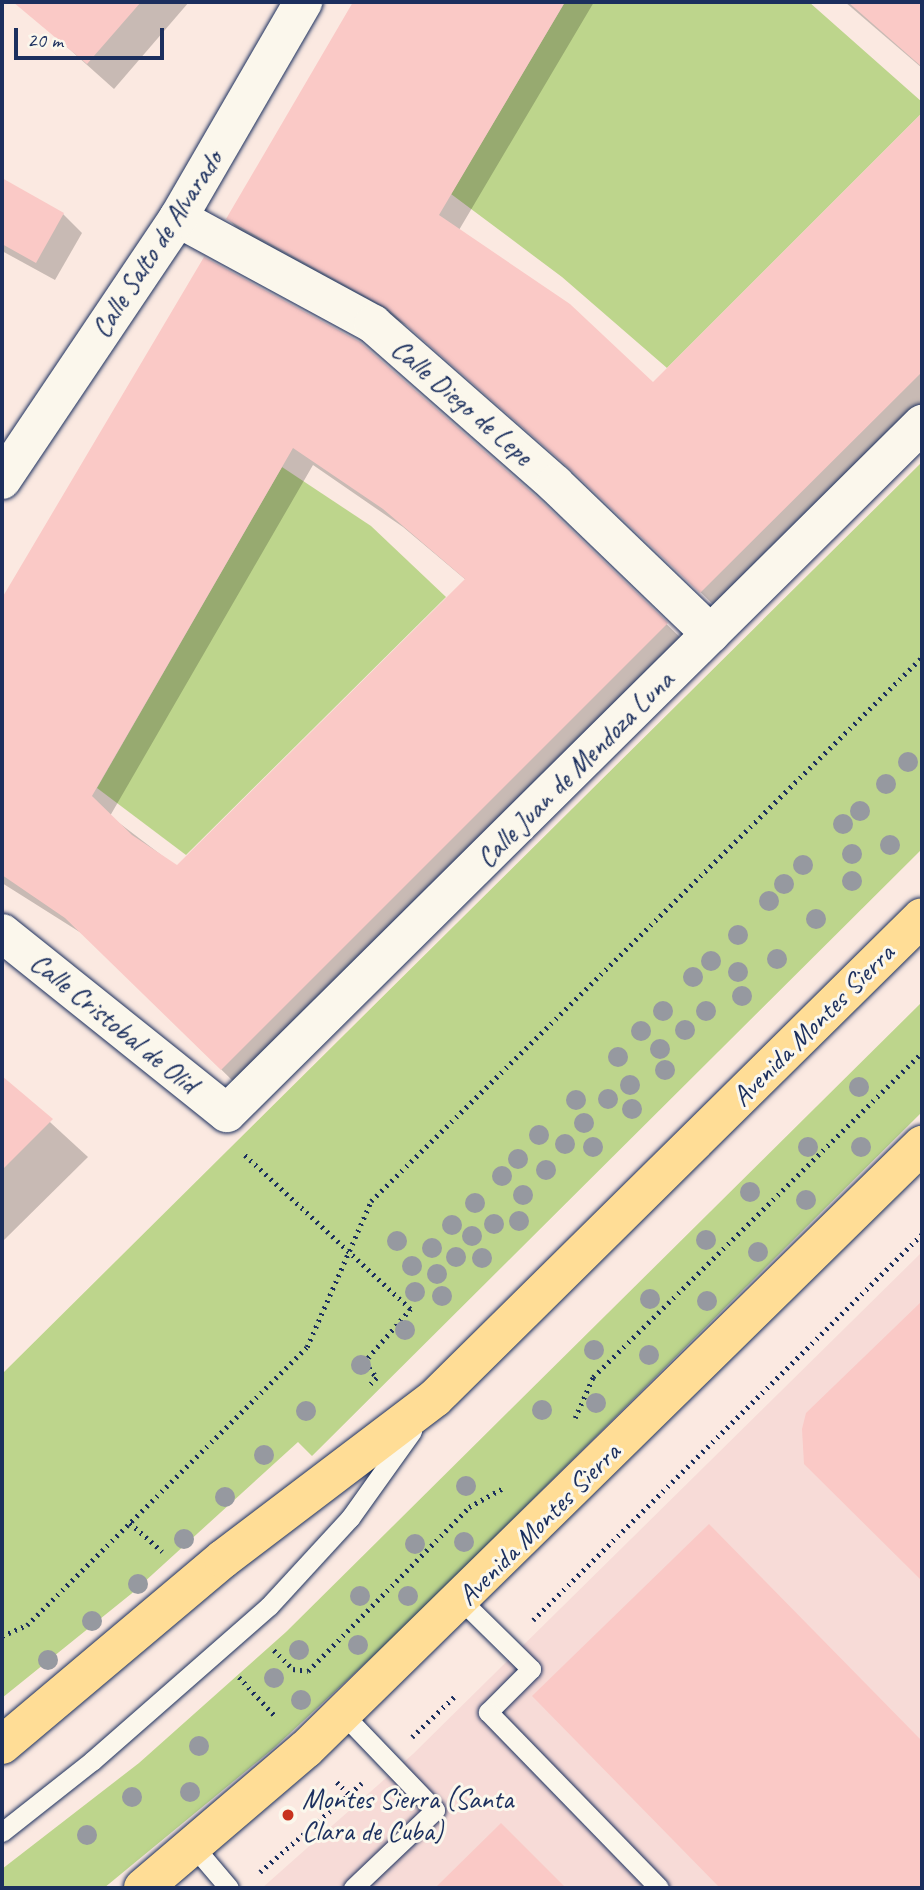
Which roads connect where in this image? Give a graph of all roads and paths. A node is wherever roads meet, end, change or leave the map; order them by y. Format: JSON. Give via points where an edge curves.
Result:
{"nodes":[{"id":1,"x":303,"y":2,"type":"edge"},
{"id":2,"x":178,"y":218,"type":"junction"},
{"id":3,"x":922,"y":424,"type":"edge"},
{"id":4,"x":2,"y":480,"type":"edge"},
{"id":5,"x":711,"y":634,"type":"junction"},
{"id":6,"x":922,"y":657,"type":"edge"},
{"id":7,"x":922,"y":917,"type":"edge"},
{"id":8,"x":2,"y":933,"type":"edge"},
{"id":9,"x":922,"y":1053,"type":"edge"},
{"id":10,"x":227,"y":1113,"type":"junction"},
{"id":11,"x":922,"y":1144,"type":"edge"},
{"id":12,"x":922,"y":1234,"type":"edge"},
{"id":13,"x":349,"y":1252,"type":"junction"},
{"id":14,"x":358,"y":1397,"type":"dead end"},
{"id":15,"x":435,"y":1398,"type":"junction"},
{"id":16,"x":569,"y":1428,"type":"dead end"},
{"id":17,"x":506,"y":1487,"type":"dead end"},
{"id":18,"x":130,"y":1523,"type":"junction"},
{"id":19,"x":205,"y":1575,"type":"junction"},
{"id":20,"x":462,"y":1601,"type":"junction"},
{"id":21,"x":250,"y":1623,"type":"junction"},
{"id":22,"x":2,"y":1636,"type":"edge"},
{"id":23,"x":506,"y":1645,"type":"junction"},
{"id":24,"x":217,"y":1653,"type":"junction"},
{"id":25,"x":343,"y":1714,"type":"junction"},
{"id":26,"x":2,"y":1745,"type":"edge"},
{"id":27,"x":306,"y":1749,"type":"junction"},
{"id":28,"x":387,"y":1760,"type":"junction"},
{"id":29,"x":349,"y":1794,"type":"junction"},
{"id":30,"x":2,"y":1832,"type":"edge"},
{"id":31,"x":195,"y":1848,"type":"junction"},
{"id":32,"x":255,"y":1877,"type":"dead end"},
{"id":33,"x":143,"y":1888,"type":"edge"},
{"id":34,"x":229,"y":1888,"type":"edge"},
{"id":35,"x":353,"y":1888,"type":"edge"},
{"id":36,"x":659,"y":1888,"type":"edge"}],
"edges":[{"from":1,"to":2,"type":"street","name":"Calle Salto de Alvarado"},
{"from":2,"to":4,"type":"street","name":"Calle Salto de Alvarado"},
{"from":2,"to":5,"type":"street","name":"Calle Diego de Lepe","via":[[373,324],[555,484]]},
{"from":3,"to":5,"type":"street","name":"Calle Juan de Mendoza Luna"},
{"from":5,"to":10,"type":"street","name":"Calle Juan de Mendoza Luna"},
{"from":6,"to":13,"type":"path","via":[[371,1201]]},
{"from":7,"to":15,"type":"main road","name":"Avenida Montes Sierra"},
{"from":8,"to":10,"type":"street","name":"Calle Cristobal de Olid"},
{"from":9,"to":16,"type":"path","via":[[593,1377]]},
{"from":10,"to":13,"type":"path","via":[[241,1152]]},
{"from":11,"to":20,"type":"main road","name":"Avenida Montes Sierra"},
{"from":12,"to":23,"type":"path"},
{"from":13,"to":14,"type":"path","via":[[411,1309],[365,1362],[377,1378]]},
{"from":13,"to":18,"type":"path","via":[[307,1347]]},
{"from":15,"to":19,"type":"main road","name":"Avenida Montes Sierra"},
{"from":15,"to":21,"type":"lane","name":"Avenida Montes Sierra","via":[[350,1518]]},
{"from":17,"to":21,"type":"path","via":[[469,1507],[308,1671],[293,1669]]},
{"from":18,"to":19,"type":"path","via":[[160,1550],[187,1559]]},
{"from":18,"to":22,"type":"path","via":[[27,1625]]},
{"from":19,"to":26,"type":"main road","name":"Avenida Montes Sierra"},
{"from":20,"to":23,"type":"lane"},
{"from":20,"to":25,"type":"main road","name":"Avenida Montes Sierra"},
{"from":21,"to":24,"type":"lane","name":"Avenida Montes Sierra"},
{"from":23,"to":28,"type":"path"},
{"from":23,"to":36,"type":"lane","via":[[531,1669],[488,1712]]},
{"from":24,"to":27,"type":"path"},
{"from":24,"to":30,"type":"lane","name":"Avenida Montes Sierra"},
{"from":25,"to":27,"type":"main road","name":"Avenida Montes Sierra"},
{"from":25,"to":28,"type":"lane"},
{"from":27,"to":29,"type":"path"},
{"from":27,"to":31,"type":"main road","name":"Avenida Montes Sierra"},
{"from":28,"to":29,"type":"path"},
{"from":28,"to":35,"type":"lane","via":[[435,1810]]},
{"from":29,"to":32,"type":"path"},
{"from":31,"to":33,"type":"main road","name":"Avenida Montes Sierra"},
{"from":31,"to":34,"type":"lane"}]}
